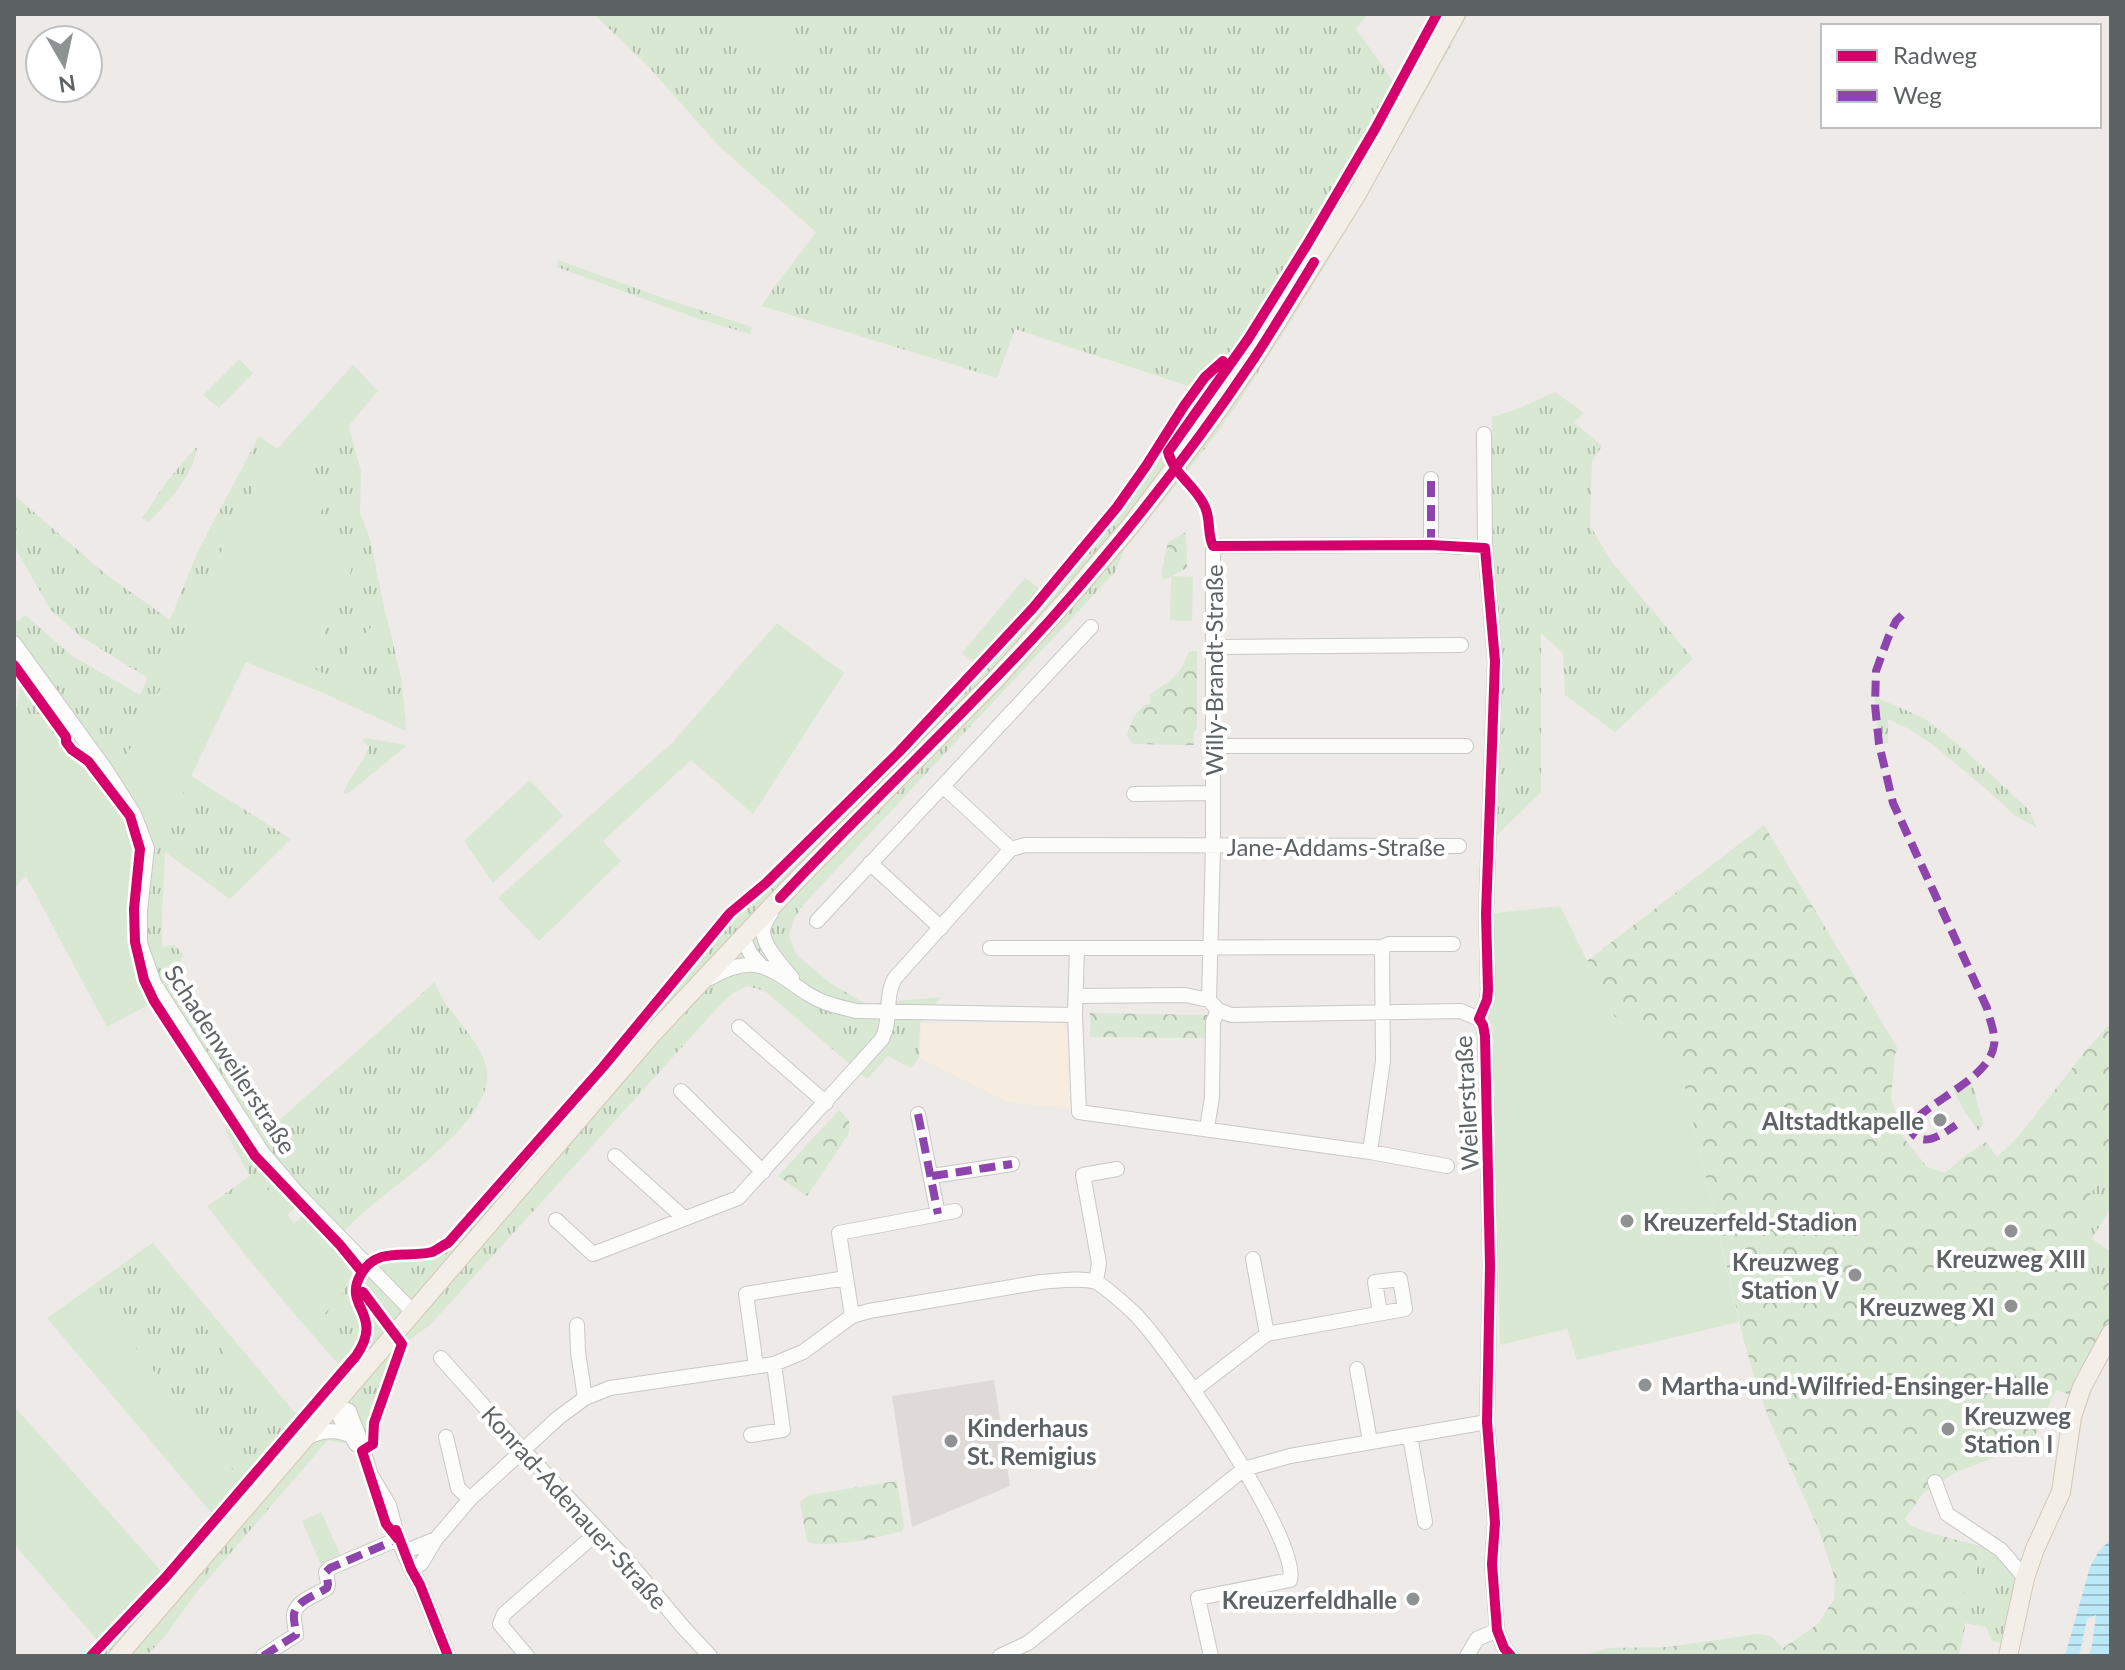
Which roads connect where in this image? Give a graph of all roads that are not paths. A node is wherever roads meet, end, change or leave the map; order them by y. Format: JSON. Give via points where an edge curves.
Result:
{"nodes":[{"id":1,"x":1456,"y":14,"type":"edge"},
{"id":2,"x":1484,"y":434,"type":"dead end"},
{"id":3,"x":1431,"y":479,"type":"dead end"},
{"id":4,"x":1431,"y":545,"type":"junction"},
{"id":5,"x":1461,"y":547,"type":"dead end"},
{"id":6,"x":1091,"y":627,"type":"dead end"},
{"id":7,"x":14,"y":643,"type":"edge"},
{"id":8,"x":1461,"y":645,"type":"dead end"},
{"id":9,"x":1214,"y":647,"type":"junction"},
{"id":10,"x":1213,"y":746,"type":"junction"},
{"id":11,"x":1466,"y":746,"type":"dead end"},
{"id":12,"x":944,"y":787,"type":"junction"},
{"id":13,"x":1213,"y":793,"type":"junction"},
{"id":14,"x":1134,"y":794,"type":"dead end"},
{"id":15,"x":1213,"y":846,"type":"junction"},
{"id":16,"x":1459,"y":846,"type":"dead end"},
{"id":17,"x":1011,"y":849,"type":"junction"},
{"id":18,"x":870,"y":863,"type":"junction"},
{"id":19,"x":780,"y":898,"type":"junction"},
{"id":20,"x":817,"y":921,"type":"dead end"},
{"id":21,"x":941,"y":928,"type":"junction"},
{"id":22,"x":743,"y":937,"type":"junction"},
{"id":23,"x":1453,"y":944,"type":"dead end"},
{"id":24,"x":1382,"y":947,"type":"junction"},
{"id":25,"x":990,"y":948,"type":"dead end"},
{"id":26,"x":1077,"y":948,"type":"junction"},
{"id":27,"x":1211,"y":949,"type":"junction"},
{"id":28,"x":774,"y":956,"type":"junction"},
{"id":29,"x":761,"y":966,"type":"junction"},
{"id":30,"x":797,"y":985,"type":"junction"},
{"id":31,"x":695,"y":987,"type":"junction"},
{"id":32,"x":1077,"y":996,"type":"junction"},
{"id":33,"x":1214,"y":1005,"type":"junction"},
{"id":34,"x":889,"y":1011,"type":"junction"},
{"id":35,"x":1383,"y":1012,"type":"junction"},
{"id":36,"x":1075,"y":1015,"type":"junction"},
{"id":37,"x":1479,"y":1019,"type":"junction"},
{"id":38,"x":739,"y":1027,"type":"dead end"},
{"id":39,"x":681,"y":1091,"type":"dead end"},
{"id":40,"x":826,"y":1103,"type":"junction"},
{"id":41,"x":918,"y":1114,"type":"dead end"},
{"id":42,"x":1207,"y":1128,"type":"junction"},
{"id":43,"x":1370,"y":1152,"type":"junction"},
{"id":44,"x":615,"y":1156,"type":"dead end"},
{"id":45,"x":1012,"y":1164,"type":"dead end"},
{"id":46,"x":1447,"y":1166,"type":"dead end"},
{"id":47,"x":1117,"y":1169,"type":"dead end"},
{"id":48,"x":763,"y":1172,"type":"junction"},
{"id":49,"x":932,"y":1176,"type":"junction"},
{"id":50,"x":955,"y":1211,"type":"dead end"},
{"id":51,"x":938,"y":1214,"type":"junction"},
{"id":52,"x":684,"y":1218,"type":"junction"},
{"id":53,"x":556,"y":1220,"type":"dead end"},
{"id":54,"x":1253,"y":1259,"type":"dead end"},
{"id":55,"x":846,"y":1278,"type":"junction"},
{"id":56,"x":1096,"y":1282,"type":"junction"},
{"id":57,"x":413,"y":1312,"type":"junction"},
{"id":58,"x":1380,"y":1313,"type":"dead end"},
{"id":59,"x":852,"y":1316,"type":"junction"},
{"id":60,"x":577,"y":1325,"type":"dead end"},
{"id":61,"x":2111,"y":1333,"type":"edge"},
{"id":62,"x":1267,"y":1334,"type":"junction"},
{"id":63,"x":441,"y":1358,"type":"dead end"},
{"id":64,"x":774,"y":1364,"type":"junction"},
{"id":65,"x":756,"y":1366,"type":"junction"},
{"id":66,"x":1357,"y":1369,"type":"dead end"},
{"id":67,"x":354,"y":1382,"type":"junction"},
{"id":68,"x":1194,"y":1390,"type":"junction"},
{"id":69,"x":585,"y":1398,"type":"junction"},
{"id":70,"x":334,"y":1405,"type":"junction"},
{"id":71,"x":1487,"y":1422,"type":"junction"},
{"id":72,"x":353,"y":1430,"type":"junction"},
{"id":73,"x":751,"y":1435,"type":"dead end"},
{"id":74,"x":1410,"y":1436,"type":"junction"},
{"id":75,"x":307,"y":1437,"type":"junction"},
{"id":76,"x":446,"y":1437,"type":"dead end"},
{"id":77,"x":1370,"y":1441,"type":"junction"},
{"id":78,"x":523,"y":1450,"type":"junction"},
{"id":79,"x":1244,"y":1469,"type":"junction"},
{"id":80,"x":1935,"y":1482,"type":"dead end"},
{"id":81,"x":470,"y":1499,"type":"junction"},
{"id":82,"x":1425,"y":1522,"type":"dead end"},
{"id":83,"x":599,"y":1531,"type":"junction"},
{"id":84,"x":436,"y":1539,"type":"junction"},
{"id":85,"x":401,"y":1546,"type":"junction"},
{"id":86,"x":411,"y":1569,"type":"junction"},
{"id":87,"x":2025,"y":1578,"type":"junction"},
{"id":88,"x":1497,"y":1630,"type":"junction"},
{"id":89,"x":118,"y":1656,"type":"edge"},
{"id":90,"x":263,"y":1656,"type":"edge"},
{"id":91,"x":448,"y":1656,"type":"edge"},
{"id":92,"x":527,"y":1656,"type":"edge"},
{"id":93,"x":710,"y":1656,"type":"edge"},
{"id":94,"x":1000,"y":1656,"type":"edge"},
{"id":95,"x":1211,"y":1656,"type":"edge"},
{"id":96,"x":1467,"y":1656,"type":"edge"},
{"id":97,"x":1511,"y":1656,"type":"edge"},
{"id":98,"x":2008,"y":1656,"type":"edge"}],
"edges":[{"from":1,"to":19,"type":"main road","via":[[1357,194],[1254,358],[1171,473],[995,680]]},
{"from":2,"to":37,"type":"street","name":"Weilerstraße","via":[[1485,548],[1495,661],[1488,990]]},
{"from":3,"to":4,"type":"street"},
{"from":4,"to":5,"type":"street"},
{"from":4,"to":9,"type":"street","name":"Willy-Brandt-Straße","via":[[1213,546]]},
{"from":6,"to":12,"type":"street"},
{"from":7,"to":57,"type":"street","name":"Schadenweilerstraße","via":[[134,814],[147,848],[140,943],[154,983],[262,1152]]},
{"from":8,"to":9,"type":"street"},
{"from":9,"to":10,"type":"street","name":"Willy-Brandt-Straße"},
{"from":10,"to":11,"type":"street"},
{"from":10,"to":13,"type":"street","name":"Willy-Brandt-Straße"},
{"from":12,"to":17,"type":"street"},
{"from":12,"to":18,"type":"street"},
{"from":13,"to":14,"type":"street","name":"Willy-Brandt-Straße"},
{"from":13,"to":15,"type":"street","name":"Willy-Brandt-Straße"},
{"from":15,"to":16,"type":"street","name":"Jane-Addams-Straße"},
{"from":15,"to":17,"type":"street","name":"Jane-Addams-Straße"},
{"from":15,"to":27,"type":"street","name":"Willy-Brandt-Straße"},
{"from":17,"to":21,"type":"street"},
{"from":18,"to":20,"type":"street"},
{"from":18,"to":21,"type":"street"},
{"from":19,"to":22,"type":"main road"},
{"from":19,"to":28,"type":"street","via":[[763,932]]},
{"from":21,"to":34,"type":"street","via":[[895,978]]},
{"from":22,"to":28,"type":"street","via":[[756,940]]},
{"from":22,"to":29,"type":"street"},
{"from":22,"to":31,"type":"main road"},
{"from":23,"to":24,"type":"street"},
{"from":24,"to":27,"type":"street"},
{"from":24,"to":35,"type":"street"},
{"from":25,"to":26,"type":"street"},
{"from":26,"to":27,"type":"street"},
{"from":26,"to":32,"type":"street"},
{"from":27,"to":33,"type":"street","name":"Willy-Brandt-Straße"},
{"from":28,"to":30,"type":"street"},
{"from":29,"to":30,"type":"street"},
{"from":29,"to":31,"type":"street","via":[[734,966]]},
{"from":30,"to":34,"type":"street","via":[[836,1006]]},
{"from":31,"to":57,"type":"main road"},
{"from":32,"to":33,"type":"street","via":[[1185,995]]},
{"from":32,"to":36,"type":"street"},
{"from":33,"to":35,"type":"street","via":[[1231,1015]]},
{"from":33,"to":42,"type":"street","name":"Willy-Brandt-Straße"},
{"from":34,"to":36,"type":"street"},
{"from":34,"to":40,"type":"street","via":[[882,1039]]},
{"from":35,"to":37,"type":"street","via":[[1461,1011]]},
{"from":35,"to":43,"type":"street","via":[[1383,1061]]},
{"from":36,"to":42,"type":"street","via":[[1079,1112]]},
{"from":37,"to":71,"type":"street","name":"Weilerstraße","via":[[1485,1036],[1489,1172]]},
{"from":38,"to":40,"type":"street"},
{"from":39,"to":48,"type":"street"},
{"from":40,"to":48,"type":"street"},
{"from":41,"to":49,"type":"street"},
{"from":42,"to":43,"type":"street"},
{"from":43,"to":46,"type":"street"},
{"from":44,"to":52,"type":"street"},
{"from":45,"to":49,"type":"street"},
{"from":47,"to":56,"type":"street","via":[[1083,1175],[1099,1263]]},
{"from":48,"to":52,"type":"street","via":[[738,1198]]},
{"from":49,"to":51,"type":"street"},
{"from":50,"to":51,"type":"street"},
{"from":51,"to":55,"type":"street","via":[[839,1233]]},
{"from":52,"to":53,"type":"street","via":[[593,1254]]},
{"from":54,"to":62,"type":"street"},
{"from":55,"to":59,"type":"street"},
{"from":55,"to":65,"type":"street","via":[[746,1294]]},
{"from":56,"to":59,"type":"street","via":[[1028,1284]]},
{"from":56,"to":68,"type":"street","via":[[1135,1313]]},
{"from":57,"to":67,"type":"main road"},
{"from":58,"to":62,"type":"street"},
{"from":59,"to":64,"type":"street","via":[[803,1352]]},
{"from":60,"to":69,"type":"street"},
{"from":61,"to":87,"type":"main road","via":[[2082,1387],[2061,1492]]},
{"from":62,"to":68,"type":"street"},
{"from":63,"to":78,"type":"street","name":"Konrad-Adenauer-Straße"},
{"from":64,"to":65,"type":"street"},
{"from":64,"to":73,"type":"street","via":[[783,1430]]},
{"from":65,"to":69,"type":"street","via":[[610,1388]]},
{"from":66,"to":77,"type":"street"},
{"from":67,"to":70,"type":"main road"},
{"from":67,"to":72,"type":"street"},
{"from":68,"to":79,"type":"street"},
{"from":69,"to":78,"type":"street"},
{"from":70,"to":72,"type":"street","via":[[349,1411]]},
{"from":70,"to":75,"type":"main road"},
{"from":71,"to":74,"type":"street"},
{"from":71,"to":88,"type":"street","name":"Weilerstraße"},
{"from":72,"to":75,"type":"street"},
{"from":72,"to":85,"type":"street","via":[[389,1505]]},
{"from":74,"to":77,"type":"street"},
{"from":74,"to":82,"type":"street"},
{"from":75,"to":89,"type":"main road"},
{"from":76,"to":81,"type":"street","via":[[458,1488]]},
{"from":77,"to":79,"type":"street"},
{"from":78,"to":81,"type":"street"},
{"from":78,"to":83,"type":"street","name":"Konrad-Adenauer-Straße"},
{"from":79,"to":94,"type":"street","via":[[1028,1643]]},
{"from":79,"to":95,"type":"street","via":[[1285,1547],[1292,1577],[1198,1598]]},
{"from":80,"to":87,"type":"street","via":[[1947,1514],[2001,1550]]},
{"from":81,"to":84,"type":"street"},
{"from":83,"to":92,"type":"street","via":[[501,1618],[504,1630]]},
{"from":83,"to":93,"type":"street","name":"Konrad-Adenauer-Straße"},
{"from":84,"to":85,"type":"street"},
{"from":84,"to":86,"type":"street","via":[[421,1564]]},
{"from":85,"to":86,"type":"street"},
{"from":85,"to":90,"type":"street","via":[[330,1568],[327,1588],[296,1611],[296,1635]]},
{"from":86,"to":91,"type":"street"},
{"from":87,"to":98,"type":"main road"},
{"from":88,"to":96,"type":"street","via":[[1477,1639]]},
{"from":88,"to":97,"type":"street","name":"Weilerstraße"}]}
